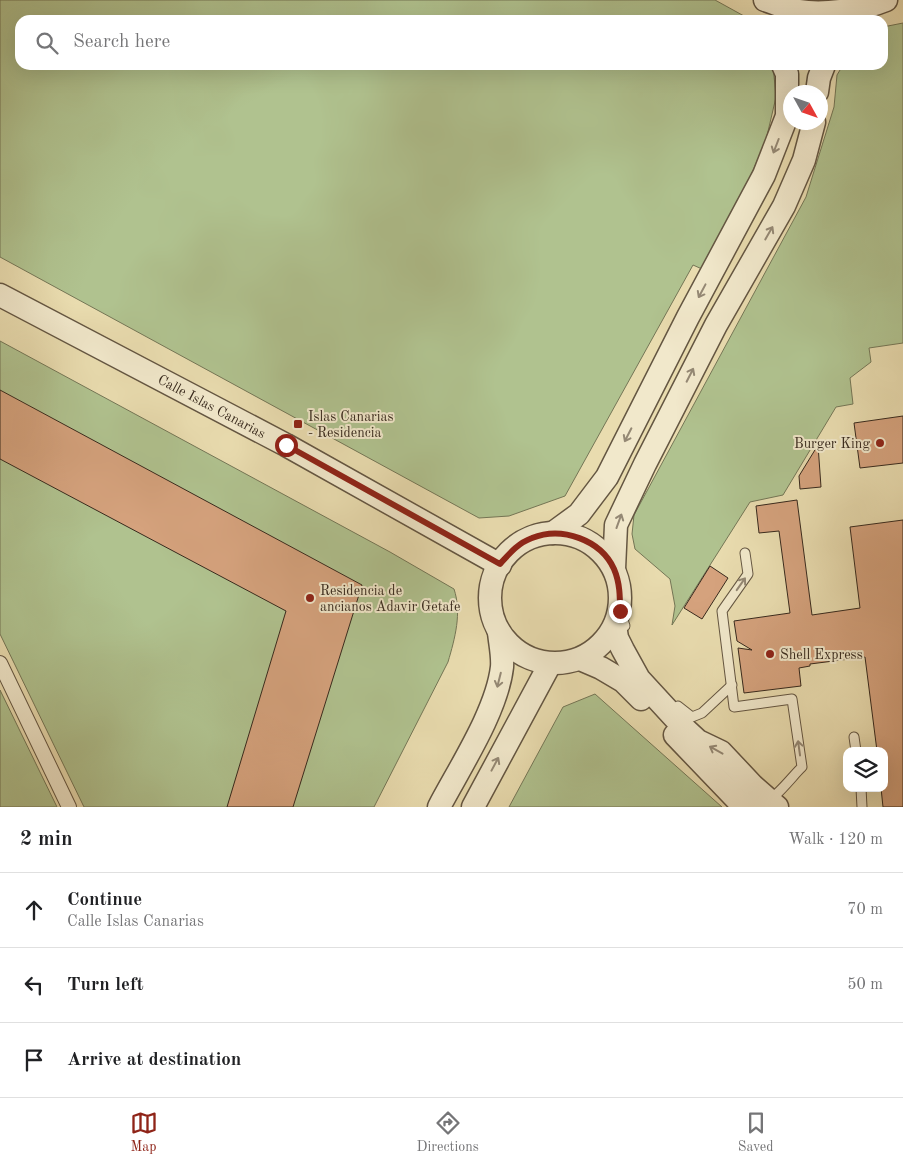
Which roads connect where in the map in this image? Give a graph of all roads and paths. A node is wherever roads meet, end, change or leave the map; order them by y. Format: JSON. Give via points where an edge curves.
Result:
{"nodes":[{"id":1,"x":755,"y":0,"type":"edge"},
{"id":2,"x":765,"y":0,"type":"edge"},
{"id":3,"x":881,"y":2,"type":"edge"},
{"id":4,"x":762,"y":15,"type":"edge"},
{"id":5,"x":867,"y":15,"type":"edge"},
{"id":6,"x":785,"y":70,"type":"edge"},
{"id":7,"x":822,"y":70,"type":"edge"},
{"id":8,"x":818,"y":85,"type":"edge"},
{"id":9,"x":812,"y":130,"type":"edge"},
{"id":10,"x":0,"y":295,"type":"edge"},
{"id":11,"x":553,"y":533,"type":"junction"},
{"id":12,"x":745,"y":553,"type":"dead end"},
{"id":13,"x":500,"y":564,"type":"junction"},
{"id":14,"x":614,"y":569,"type":"junction"},
{"id":15,"x":621,"y":624,"type":"junction"},
{"id":16,"x":499,"y":632,"type":"junction"},
{"id":17,"x":634,"y":649,"type":"dead end"},
{"id":18,"x":580,"y":659,"type":"junction"},
{"id":19,"x":0,"y":663,"type":"edge"},
{"id":20,"x":550,"y":664,"type":"junction"},
{"id":21,"x":644,"y":668,"type":"dead end"},
{"id":22,"x":732,"y":685,"type":"junction"},
{"id":23,"x":672,"y":699,"type":"dead end"},
{"id":24,"x":854,"y":737,"type":"dead end"},
{"id":25,"x":855,"y":747,"type":"edge"},
{"id":26,"x":701,"y":763,"type":"junction"},
{"id":27,"x":725,"y":771,"type":"dead end"},
{"id":28,"x":861,"y":792,"type":"edge"},
{"id":29,"x":743,"y":798,"type":"edge"},
{"id":30,"x":773,"y":804,"type":"edge"},
{"id":31,"x":69,"y":807,"type":"edge"},
{"id":32,"x":439,"y":807,"type":"edge"},
{"id":33,"x":473,"y":807,"type":"edge"},
{"id":34,"x":862,"y":807,"type":"edge"}],
"edges":[{"from":1,"to":4,"type":"street"},
{"from":2,"to":3,"type":"street","via":[[796,10],[837,12]]},
{"from":3,"to":5,"type":"street"},
{"from":6,"to":11,"type":"street","one_way":true,"via":[[787,116],[764,175],[607,477],[579,514]]},
{"from":7,"to":8,"type":"street"},
{"from":14,"to":9,"type":"street","one_way":true,"via":[[616,525],[716,325],[784,206],[804,160]]},
{"from":10,"to":13,"type":"street","name":"Calle Islas Canarias","via":[[286,445]]},
{"from":11,"to":13,"type":"street","via":[[532,538],[514,548]]},
{"from":11,"to":14,"type":"street","via":[[571,535],[588,542]]},
{"from":22,"to":12,"type":"lane","one_way":true,"via":[[722,611],[748,574]]},
{"from":13,"to":16,"type":"street","via":[[492,581],[490,598],[492,616]]},
{"from":14,"to":15,"type":"street","via":[[620,589]]},
{"from":15,"to":18,"type":"street"},
{"from":30,"to":15,"type":"street","one_way":true,"via":[[721,752],[698,741],[685,729],[639,679],[617,638]]},
{"from":16,"to":20,"type":"street","via":[[512,648],[530,659]]},
{"from":16,"to":32,"type":"street","one_way":true,"via":[[502,666],[495,697]]},
{"from":17,"to":21,"type":"lane"},
{"from":18,"to":20,"type":"street"},
{"from":18,"to":26,"type":"street","via":[[623,680]]},
{"from":19,"to":31,"type":"street"},
{"from":33,"to":20,"type":"street","one_way":true},
{"from":22,"to":23,"type":"lane","via":[[702,713],[692,717]]},
{"from":30,"to":22,"type":"lane","one_way":true,"via":[[802,767],[792,699],[734,707]]},
{"from":24,"to":25,"type":"lane"},
{"from":26,"to":27,"type":"lane","via":[[714,770]]},
{"from":26,"to":29,"type":"street"},
{"from":28,"to":34,"type":"lane"},
{"from":29,"to":30,"type":"lane","via":[[759,805]]}]}
